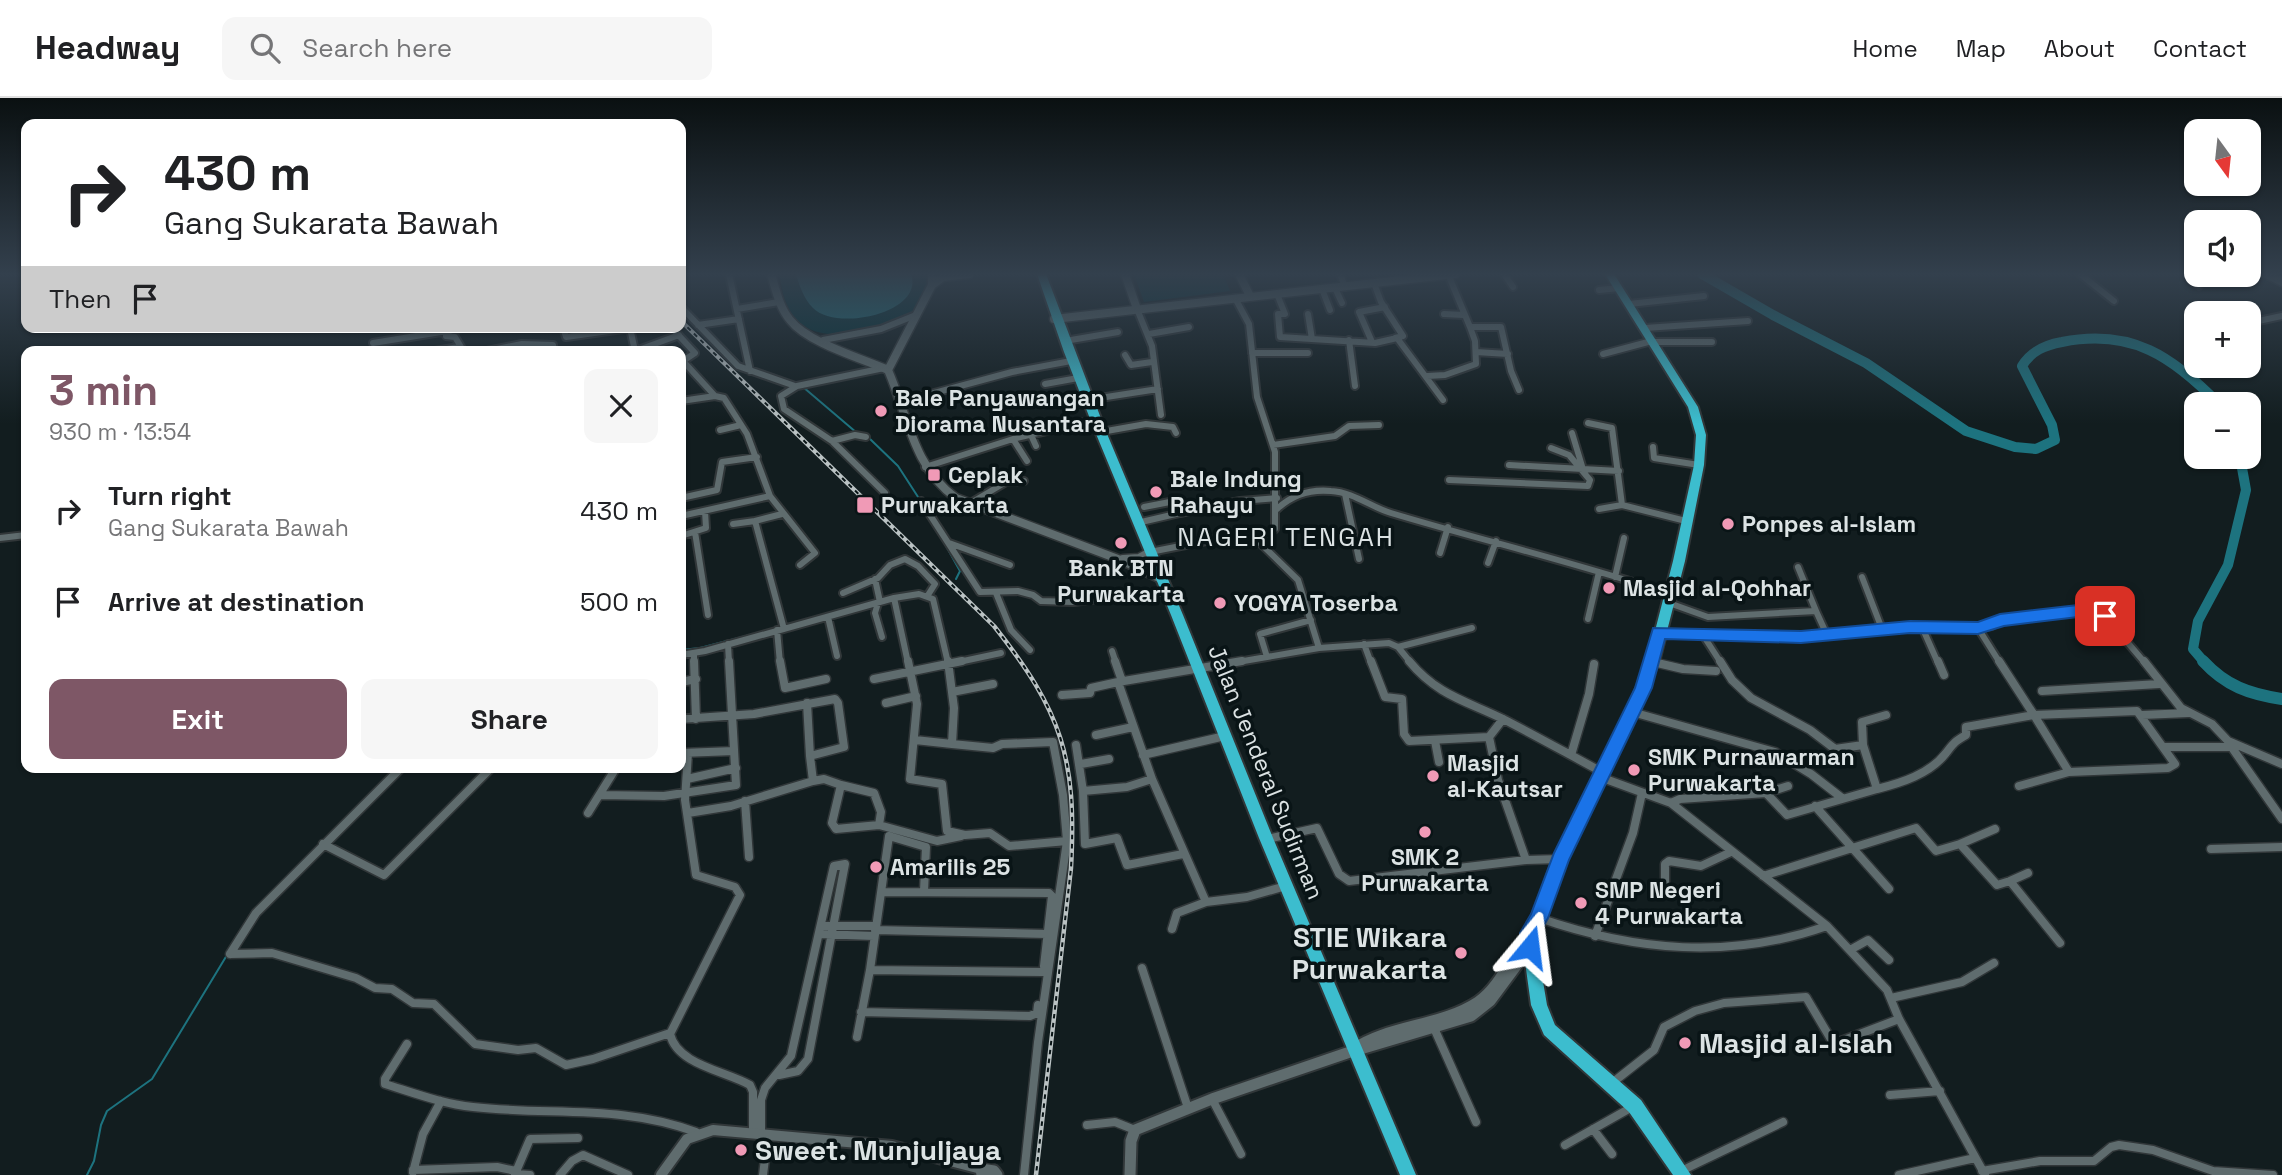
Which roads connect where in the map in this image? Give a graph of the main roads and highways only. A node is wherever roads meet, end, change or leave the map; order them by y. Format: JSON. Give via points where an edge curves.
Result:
{"nodes":[{"id":1,"x":1057,"y":324,"type":"edge"},
{"id":2,"x":1643,"y":324,"type":"edge"},
{"id":3,"x":1530,"y":940,"type":"junction"},
{"id":4,"x":1452,"y":1018,"type":"junction"},
{"id":5,"x":1374,"y":1043,"type":"junction"},
{"id":6,"x":1354,"y":1050,"type":"junction"},
{"id":7,"x":1635,"y":1105,"type":"joint"},
{"id":8,"x":982,"y":1172,"type":"edge"},
{"id":9,"x":1681,"y":1173,"type":"edge"},
{"id":10,"x":997,"y":1175,"type":"edge"},
{"id":11,"x":1130,"y":1175,"type":"edge"},
{"id":12,"x":1408,"y":1175,"type":"edge"}],
"edges":[{"from":1,"to":6,"type":"highway","name":"Jalan Jenderal Sudirman"},
{"from":2,"to":3,"type":"highway","via":[[1696,415],[1701,435],[1699,465],[1653,662],[1560,859]]},
{"from":3,"to":4,"type":"main road","via":[[1488,1007]]},
{"from":3,"to":7,"type":"highway","via":[[1546,1024]]},
{"from":4,"to":5,"type":"main road"},
{"from":4,"to":5,"type":"main road","via":[[1434,1028]]},
{"from":5,"to":6,"type":"main road"},
{"from":6,"to":11,"type":"main road","via":[[1135,1130],[1130,1142]]},
{"from":6,"to":12,"type":"highway","name":"Jalan Jenderal Sudirman"},
{"from":7,"to":9,"type":"highway"},
{"from":8,"to":10,"type":"main road"}]}
